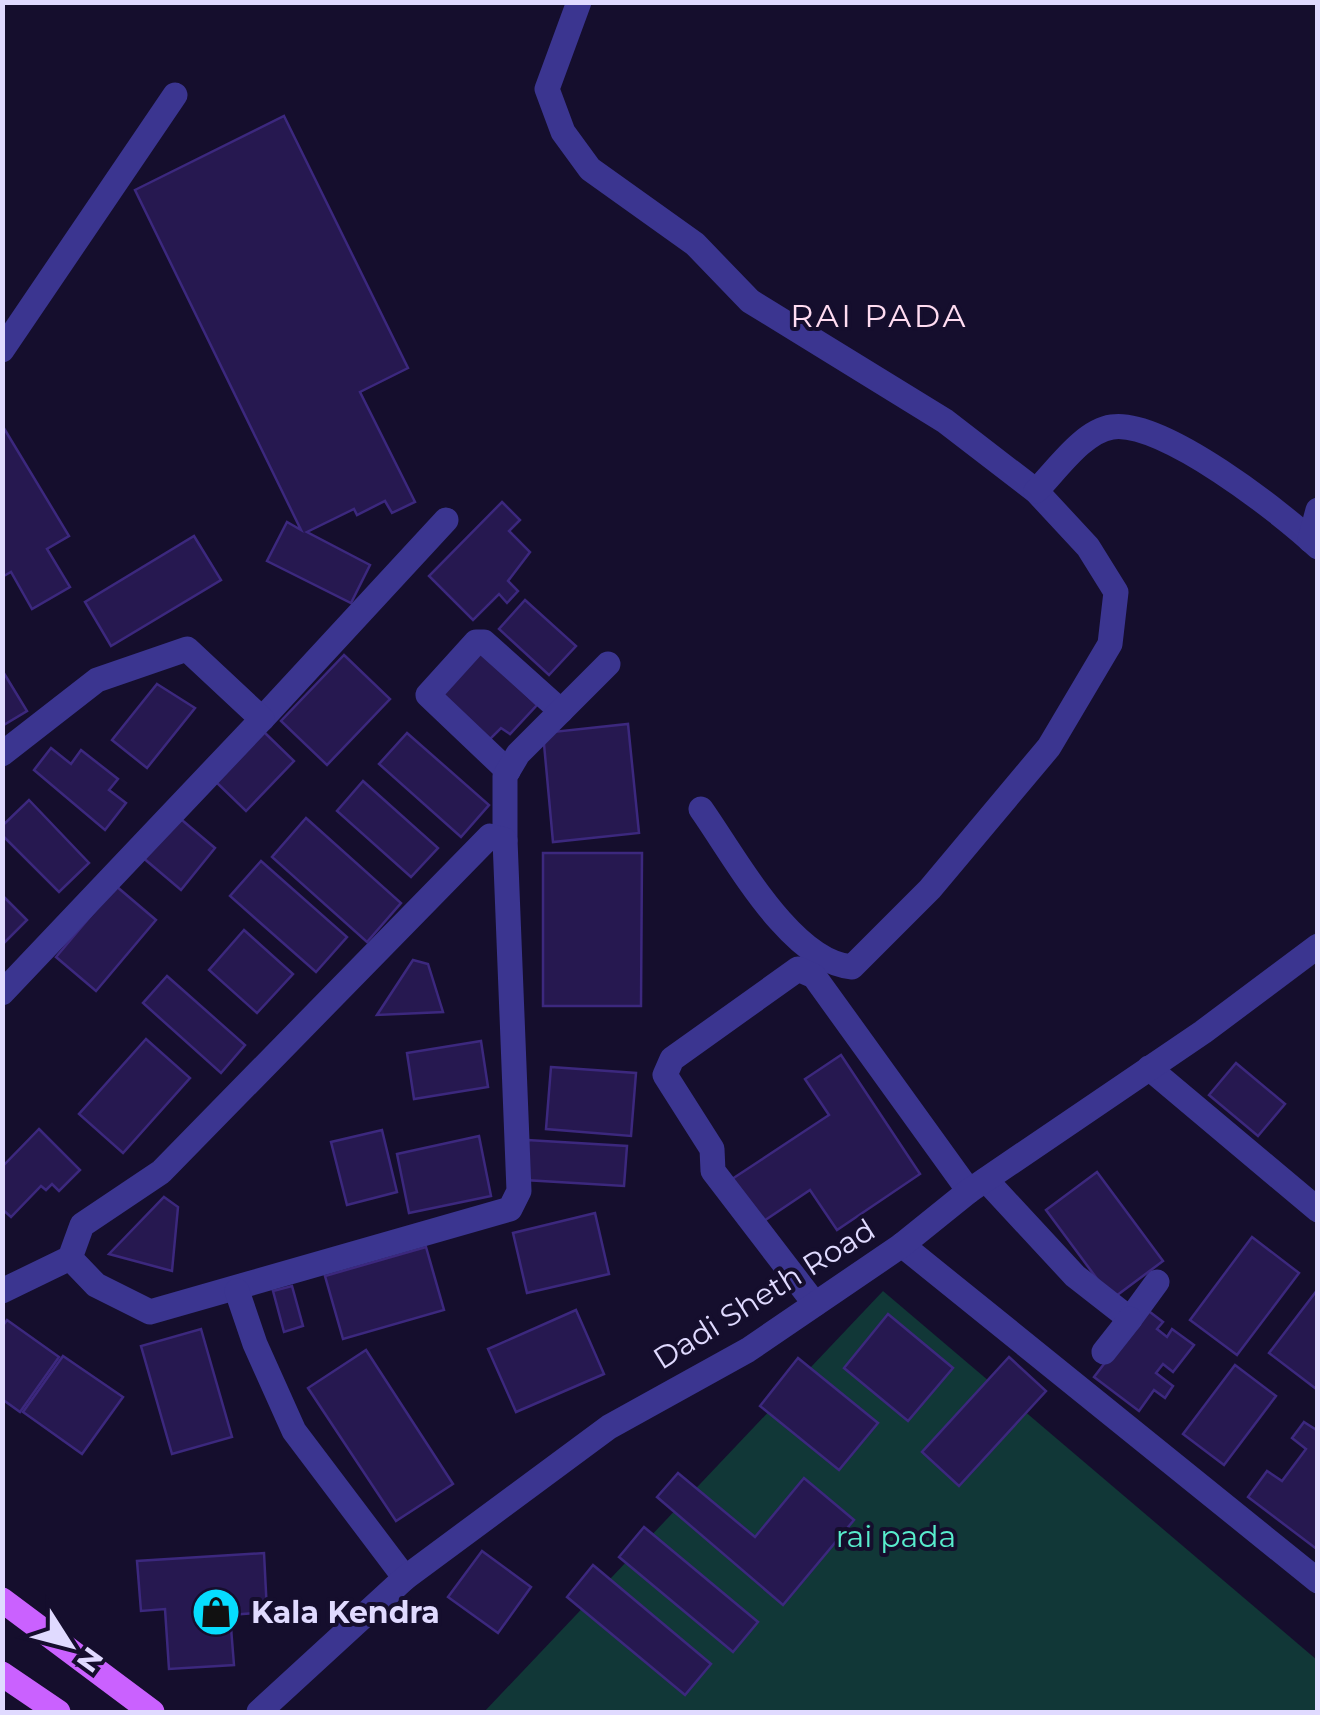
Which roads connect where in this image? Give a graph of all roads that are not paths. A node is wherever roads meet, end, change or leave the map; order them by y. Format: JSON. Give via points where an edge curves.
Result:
{"nodes":[{"id":1,"x":579,"y":2,"type":"edge"},
{"id":2,"x":175,"y":95,"type":"dead end"},
{"id":3,"x":2,"y":350,"type":"edge"},
{"id":4,"x":1036,"y":492,"type":"junction"},
{"id":5,"x":1318,"y":510,"type":"edge"},
{"id":6,"x":446,"y":520,"type":"dead end"},
{"id":7,"x":1314,"y":543,"type":"edge"},
{"id":8,"x":608,"y":664,"type":"dead end"},
{"id":9,"x":556,"y":706,"type":"junction"},
{"id":10,"x":262,"y":719,"type":"junction"},
{"id":11,"x":2,"y":754,"type":"edge"},
{"id":12,"x":503,"y":766,"type":"junction"},
{"id":13,"x":701,"y":809,"type":"dead end"},
{"id":14,"x":505,"y":840,"type":"junction"},
{"id":15,"x":1318,"y":946,"type":"edge"},
{"id":16,"x":2,"y":993,"type":"edge"},
{"id":17,"x":1149,"y":1068,"type":"junction"},
{"id":18,"x":977,"y":1186,"type":"junction"},
{"id":19,"x":1318,"y":1210,"type":"edge"},
{"id":20,"x":902,"y":1245,"type":"junction"},
{"id":21,"x":70,"y":1258,"type":"junction"},
{"id":22,"x":1157,"y":1282,"type":"dead end"},
{"id":23,"x":2,"y":1291,"type":"edge"},
{"id":24,"x":238,"y":1291,"type":"junction"},
{"id":25,"x":815,"y":1304,"type":"junction"},
{"id":26,"x":1130,"y":1319,"type":"junction"},
{"id":27,"x":1104,"y":1352,"type":"dead end"},
{"id":28,"x":405,"y":1578,"type":"junction"},
{"id":29,"x":1318,"y":1581,"type":"edge"},
{"id":30,"x":2,"y":1600,"type":"edge"},
{"id":31,"x":2,"y":1674,"type":"edge"},
{"id":32,"x":58,"y":1712,"type":"edge"},
{"id":33,"x":152,"y":1712,"type":"edge"},
{"id":34,"x":260,"y":1712,"type":"edge"}],
"edges":[{"from":1,"to":4,"type":"street","via":[[547,89],[563,132],[590,169],[695,244],[750,301],[944,421]]},
{"from":2,"to":3,"type":"street"},
{"from":4,"to":7,"type":"street","via":[[1098,432],[1132,428],[1269,501]]},
{"from":4,"to":13,"type":"street","via":[[1088,547],[1116,592],[1110,644],[1049,747],[1002,808],[852,967],[832,966],[798,942]]},
{"from":5,"to":7,"type":"street"},
{"from":6,"to":10,"type":"street"},
{"from":8,"to":9,"type":"street"},
{"from":9,"to":12,"type":"street"},
{"from":9,"to":12,"type":"street","via":[[484,642],[476,642],[432,686],[428,695]]},
{"from":10,"to":11,"type":"street","via":[[187,648],[97,680]]},
{"from":10,"to":16,"type":"street"},
{"from":12,"to":14,"type":"street"},
{"from":14,"to":21,"type":"street","via":[[490,836],[161,1172],[82,1225]]},
{"from":14,"to":24,"type":"street","via":[[519,1190],[510,1209]]},
{"from":15,"to":17,"type":"street","name":"Dadi Sheth Road"},
{"from":17,"to":18,"type":"street","name":"Dadi Sheth Road"},
{"from":17,"to":19,"type":"street"},
{"from":18,"to":20,"type":"street","name":"Dadi Sheth Road"},
{"from":18,"to":25,"type":"street","via":[[814,976],[798,968],[672,1059],[666,1075],[712,1150],[713,1171]]},
{"from":18,"to":26,"type":"street"},
{"from":20,"to":25,"type":"street","name":"Dadi Sheth Road"},
{"from":20,"to":29,"type":"street"},
{"from":21,"to":23,"type":"street"},
{"from":21,"to":24,"type":"street","via":[[96,1285],[150,1312]]},
{"from":22,"to":26,"type":"street"},
{"from":24,"to":28,"type":"street","via":[[294,1431]]},
{"from":25,"to":28,"type":"street","name":"Dadi Sheth Road","via":[[748,1350],[609,1427]]},
{"from":26,"to":27,"type":"street"},
{"from":28,"to":34,"type":"street","name":"Dadi Sheth Road"},
{"from":30,"to":33,"type":"main road"},
{"from":31,"to":32,"type":"main road"}]}
